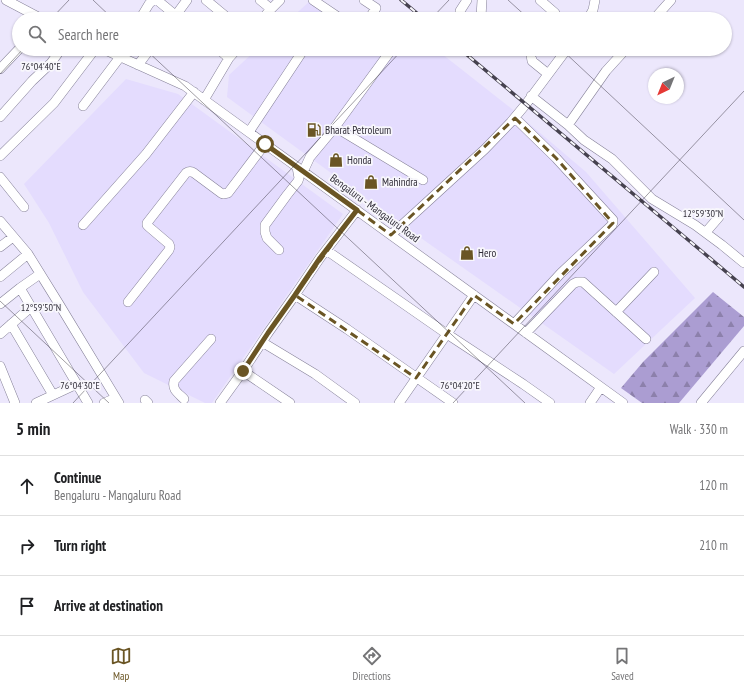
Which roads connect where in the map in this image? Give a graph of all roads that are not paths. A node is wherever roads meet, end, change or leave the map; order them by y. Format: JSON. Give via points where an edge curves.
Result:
{"nodes":[{"id":1,"x":6,"y":0,"type":"edge"},
{"id":2,"x":153,"y":0,"type":"edge"},
{"id":3,"x":157,"y":0,"type":"edge"},
{"id":4,"x":187,"y":0,"type":"edge"},
{"id":5,"x":206,"y":0,"type":"edge"},
{"id":6,"x":260,"y":0,"type":"edge"},
{"id":7,"x":280,"y":0,"type":"edge"},
{"id":8,"x":313,"y":0,"type":"edge"},
{"id":9,"x":364,"y":0,"type":"edge"},
{"id":10,"x":467,"y":0,"type":"edge"},
{"id":11,"x":482,"y":0,"type":"edge"},
{"id":12,"x":540,"y":0,"type":"edge"},
{"id":13,"x":595,"y":0,"type":"edge"},
{"id":14,"x":671,"y":0,"type":"edge"},
{"id":15,"x":271,"y":9,"type":"junction"},
{"id":16,"x":460,"y":11,"type":"dead end"},
{"id":17,"x":29,"y":12,"type":"edge"},
{"id":18,"x":144,"y":12,"type":"edge"},
{"id":19,"x":170,"y":12,"type":"edge"},
{"id":20,"x":180,"y":12,"type":"edge"},
{"id":21,"x":221,"y":12,"type":"edge"},
{"id":22,"x":268,"y":12,"type":"edge"},
{"id":23,"x":331,"y":12,"type":"edge"},
{"id":24,"x":373,"y":12,"type":"edge"},
{"id":25,"x":481,"y":12,"type":"edge"},
{"id":26,"x":553,"y":12,"type":"edge"},
{"id":27,"x":592,"y":12,"type":"edge"},
{"id":28,"x":660,"y":12,"type":"edge"},
{"id":29,"x":12,"y":56,"type":"edge"},
{"id":30,"x":56,"y":56,"type":"edge"},
{"id":31,"x":90,"y":56,"type":"edge"},
{"id":32,"x":119,"y":56,"type":"edge"},
{"id":33,"x":123,"y":56,"type":"edge"},
{"id":34,"x":145,"y":56,"type":"edge"},
{"id":35,"x":227,"y":56,"type":"edge"},
{"id":36,"x":299,"y":56,"type":"edge"},
{"id":37,"x":386,"y":56,"type":"edge"},
{"id":38,"x":531,"y":56,"type":"edge"},
{"id":39,"x":562,"y":56,"type":"edge"},
{"id":40,"x":620,"y":56,"type":"edge"},
{"id":41,"x":229,"y":58,"type":"joint"},
{"id":42,"x":138,"y":65,"type":"junction"},
{"id":43,"x":0,"y":69,"type":"edge"},
{"id":44,"x":548,"y":74,"type":"junction"},
{"id":45,"x":194,"y":92,"type":"junction"},
{"id":46,"x":532,"y":96,"type":"junction"},
{"id":47,"x":204,"y":100,"type":"junction"},
{"id":48,"x":83,"y":106,"type":"dead end"},
{"id":49,"x":0,"y":117,"type":"edge"},
{"id":50,"x":515,"y":118,"type":"junction"},
{"id":51,"x":568,"y":125,"type":"junction"},
{"id":52,"x":335,"y":127,"type":"junction"},
{"id":53,"x":249,"y":132,"type":"junction"},
{"id":54,"x":265,"y":144,"type":"junction"},
{"id":55,"x":0,"y":156,"type":"edge"},
{"id":56,"x":300,"y":169,"type":"junction"},
{"id":57,"x":0,"y":177,"type":"edge"},
{"id":58,"x":423,"y":180,"type":"dead end"},
{"id":59,"x":24,"y":207,"type":"dead end"},
{"id":60,"x":357,"y":210,"type":"junction"},
{"id":61,"x":719,"y":217,"type":"dead end"},
{"id":62,"x":0,"y":221,"type":"edge"},
{"id":63,"x":83,"y":224,"type":"dead end"},
{"id":64,"x":706,"y":232,"type":"junction"},
{"id":65,"x":391,"y":235,"type":"junction"},
{"id":66,"x":13,"y":237,"type":"junction"},
{"id":67,"x":0,"y":247,"type":"edge"},
{"id":68,"x":279,"y":250,"type":"dead end"},
{"id":69,"x":326,"y":250,"type":"junction"},
{"id":70,"x":28,"y":254,"type":"junction"},
{"id":71,"x":744,"y":263,"type":"edge"},
{"id":72,"x":654,"y":272,"type":"dead end"},
{"id":73,"x":40,"y":274,"type":"junction"},
{"id":74,"x":0,"y":277,"type":"edge"},
{"id":75,"x":20,"y":288,"type":"junction"},
{"id":76,"x":295,"y":295,"type":"junction"},
{"id":77,"x":474,"y":295,"type":"junction"},
{"id":78,"x":128,"y":302,"type":"dead end"},
{"id":79,"x":0,"y":304,"type":"edge"},
{"id":80,"x":32,"y":307,"type":"junction"},
{"id":81,"x":616,"y":312,"type":"junction"},
{"id":82,"x":11,"y":324,"type":"junction"},
{"id":83,"x":514,"y":324,"type":"junction"},
{"id":84,"x":526,"y":333,"type":"junction"},
{"id":85,"x":0,"y":334,"type":"edge"},
{"id":86,"x":447,"y":334,"type":"junction"},
{"id":87,"x":211,"y":339,"type":"dead end"},
{"id":88,"x":646,"y":339,"type":"dead end"},
{"id":89,"x":262,"y":342,"type":"junction"},
{"id":90,"x":744,"y":351,"type":"edge"},
{"id":91,"x":0,"y":366,"type":"edge"},
{"id":92,"x":243,"y":371,"type":"junction"},
{"id":93,"x":416,"y":378,"type":"junction"},
{"id":94,"x":77,"y":384,"type":"junction"},
{"id":95,"x":601,"y":387,"type":"junction"},
{"id":96,"x":54,"y":395,"type":"junction"},
{"id":97,"x":118,"y":401,"type":"edge"},
{"id":98,"x":184,"y":402,"type":"edge"},
{"id":99,"x":16,"y":403,"type":"edge"},
{"id":100,"x":36,"y":403,"type":"edge"},
{"id":101,"x":88,"y":403,"type":"edge"},
{"id":102,"x":104,"y":403,"type":"edge"},
{"id":103,"x":220,"y":403,"type":"edge"},
{"id":104,"x":290,"y":403,"type":"edge"},
{"id":105,"x":355,"y":403,"type":"edge"},
{"id":106,"x":399,"y":403,"type":"edge"},
{"id":107,"x":453,"y":403,"type":"edge"},
{"id":108,"x":550,"y":403,"type":"edge"},
{"id":109,"x":590,"y":403,"type":"edge"},
{"id":110,"x":623,"y":403,"type":"edge"},
{"id":111,"x":701,"y":403,"type":"edge"}],
"edges":[{"from":1,"to":17,"type":"street"},
{"from":2,"to":18,"type":"street"},
{"from":3,"to":19,"type":"street"},
{"from":4,"to":20,"type":"street"},
{"from":5,"to":21,"type":"street"},
{"from":6,"to":15,"type":"street"},
{"from":7,"to":15,"type":"street"},
{"from":8,"to":23,"type":"street"},
{"from":9,"to":24,"type":"street","via":[[376,8]]},
{"from":10,"to":16,"type":"street"},
{"from":11,"to":25,"type":"street"},
{"from":12,"to":26,"type":"street"},
{"from":13,"to":27,"type":"street"},
{"from":14,"to":28,"type":"street"},
{"from":15,"to":22,"type":"street"},
{"from":29,"to":43,"type":"street"},
{"from":30,"to":49,"type":"street"},
{"from":31,"to":55,"type":"street","via":[[54,103]]},
{"from":32,"to":48,"type":"street"},
{"from":33,"to":42,"type":"street","name":"Bengaluru - Mangaluru Road"},
{"from":34,"to":42,"type":"street"},
{"from":35,"to":41,"type":"street"},
{"from":36,"to":53,"type":"street"},
{"from":37,"to":52,"type":"street"},
{"from":38,"to":44,"type":"street","via":[[532,61]]},
{"from":39,"to":44,"type":"street"},
{"from":40,"to":51,"type":"street"},
{"from":41,"to":47,"type":"street"},
{"from":42,"to":45,"type":"street","name":"Bengaluru - Mangaluru Road"},
{"from":44,"to":46,"type":"street"},
{"from":45,"to":47,"type":"street","name":"Bengaluru - Mangaluru Road"},
{"from":45,"to":63,"type":"street","via":[[146,154]]},
{"from":46,"to":50,"type":"street"},
{"from":46,"to":51,"type":"street"},
{"from":47,"to":53,"type":"street","name":"Bengaluru - Mangaluru Road"},
{"from":50,"to":65,"type":"street"},
{"from":50,"to":83,"type":"street","via":[[556,158],[613,222]]},
{"from":51,"to":64,"type":"street","via":[[584,140],[612,159],[652,199]]},
{"from":52,"to":56,"type":"street"},
{"from":52,"to":58,"type":"street"},
{"from":53,"to":54,"type":"street","name":"Bengaluru - Mangaluru Road"},
{"from":54,"to":56,"type":"street","name":"Bengaluru - Mangaluru Road"},
{"from":54,"to":78,"type":"street","via":[[228,193],[221,194],[191,171],[186,173],[147,223],[148,227],[169,244],[170,250]]},
{"from":56,"to":60,"type":"street","name":"Bengaluru - Mangaluru Road"},
{"from":56,"to":68,"type":"street","via":[[298,181],[265,225],[267,238]]},
{"from":57,"to":59,"type":"street"},
{"from":60,"to":65,"type":"street","name":"Bengaluru - Mangaluru Road"},
{"from":60,"to":69,"type":"street"},
{"from":61,"to":64,"type":"street"},
{"from":62,"to":66,"type":"street"},
{"from":64,"to":71,"type":"street"},
{"from":65,"to":77,"type":"street","name":"Bengaluru - Mangaluru Road"},
{"from":66,"to":67,"type":"street"},
{"from":66,"to":70,"type":"street"},
{"from":69,"to":76,"type":"street"},
{"from":69,"to":86,"type":"street"},
{"from":70,"to":73,"type":"street"},
{"from":70,"to":74,"type":"street"},
{"from":72,"to":81,"type":"street"},
{"from":73,"to":75,"type":"street"},
{"from":73,"to":97,"type":"street"},
{"from":75,"to":79,"type":"street"},
{"from":75,"to":80,"type":"street"},
{"from":76,"to":89,"type":"street"},
{"from":76,"to":93,"type":"street"},
{"from":77,"to":83,"type":"street","name":"Bengaluru - Mangaluru Road"},
{"from":77,"to":86,"type":"street"},
{"from":80,"to":82,"type":"street"},
{"from":80,"to":94,"type":"street"},
{"from":81,"to":84,"type":"street","via":[[583,282],[577,282]]},
{"from":81,"to":88,"type":"street"},
{"from":82,"to":85,"type":"street"},
{"from":82,"to":96,"type":"street"},
{"from":83,"to":84,"type":"street","name":"Bengaluru - Mangaluru Road"},
{"from":84,"to":95,"type":"street","name":"Bengaluru - Mangaluru Road"},
{"from":86,"to":93,"type":"street"},
{"from":86,"to":108,"type":"street"},
{"from":87,"to":98,"type":"street","via":[[174,381],[175,391]]},
{"from":89,"to":92,"type":"street"},
{"from":89,"to":105,"type":"street","via":[[315,374]]},
{"from":90,"to":111,"type":"street"},
{"from":91,"to":99,"type":"street"},
{"from":92,"to":103,"type":"street"},
{"from":92,"to":104,"type":"street"},
{"from":93,"to":106,"type":"street"},
{"from":93,"to":107,"type":"street"},
{"from":94,"to":96,"type":"street"},
{"from":94,"to":101,"type":"street"},
{"from":95,"to":109,"type":"street"},
{"from":95,"to":110,"type":"street","name":"Bengaluru - Mangaluru Road"},
{"from":96,"to":100,"type":"street"},
{"from":97,"to":102,"type":"street"}]}
